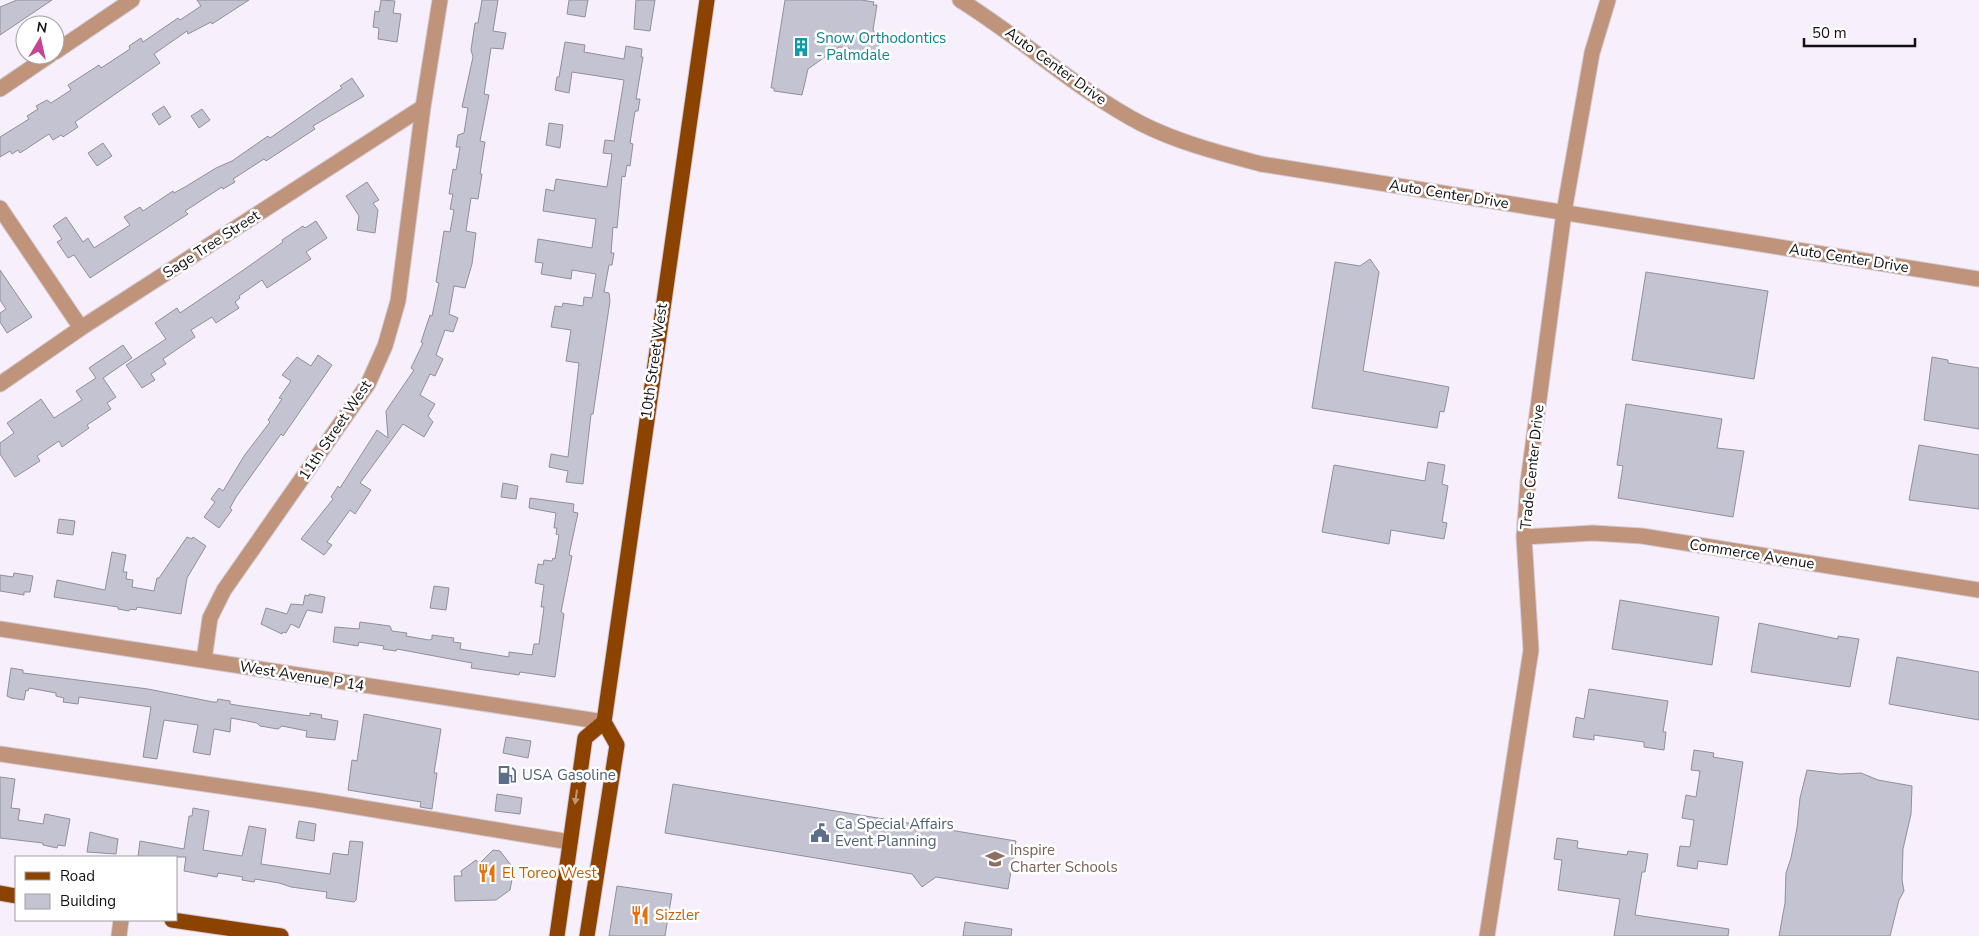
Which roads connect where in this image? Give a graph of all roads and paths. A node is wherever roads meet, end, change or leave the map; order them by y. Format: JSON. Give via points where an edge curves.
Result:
{"nodes":[{"id":1,"x":132,"y":0,"type":"edge"},
{"id":2,"x":440,"y":0,"type":"edge"},
{"id":3,"x":707,"y":0,"type":"edge"},
{"id":4,"x":960,"y":0,"type":"edge"},
{"id":5,"x":1608,"y":0,"type":"edge"},
{"id":6,"x":65,"y":45,"type":"edge"},
{"id":7,"x":35,"y":65,"type":"edge"},
{"id":8,"x":0,"y":89,"type":"edge"},
{"id":9,"x":423,"y":107,"type":"junction"},
{"id":10,"x":0,"y":208,"type":"edge"},
{"id":11,"x":1564,"y":212,"type":"junction"},
{"id":12,"x":1979,"y":279,"type":"edge"},
{"id":13,"x":81,"y":328,"type":"junction"},
{"id":14,"x":0,"y":384,"type":"edge"},
{"id":15,"x":1524,"y":536,"type":"junction"},
{"id":16,"x":1979,"y":590,"type":"edge"},
{"id":17,"x":0,"y":629,"type":"edge"},
{"id":18,"x":204,"y":660,"type":"junction"},
{"id":19,"x":604,"y":722,"type":"junction"},
{"id":20,"x":0,"y":754,"type":"edge"},
{"id":21,"x":570,"y":842,"type":"junction"},
{"id":22,"x":0,"y":893,"type":"edge"},
{"id":23,"x":15,"y":896,"type":"edge"},
{"id":24,"x":122,"y":921,"type":"edge"},
{"id":25,"x":178,"y":921,"type":"edge"},
{"id":26,"x":119,"y":936,"type":"edge"},
{"id":27,"x":281,"y":936,"type":"edge"},
{"id":28,"x":557,"y":936,"type":"edge"},
{"id":29,"x":587,"y":936,"type":"edge"},
{"id":30,"x":1487,"y":936,"type":"edge"}],
"edges":[{"from":1,"to":6,"type":"street"},
{"from":2,"to":9,"type":"street","name":"11th Street West"},
{"from":3,"to":19,"type":"main road","name":"10th Street West"},
{"from":4,"to":11,"type":"street","name":"Auto Center Drive","via":[[996,22],[1088,92],[1143,124],[1201,149],[1261,164]]},
{"from":5,"to":11,"type":"street","name":"Trade Center Drive","via":[[1592,53]]},
{"from":7,"to":8,"type":"street"},
{"from":9,"to":13,"type":"street","name":"Sage Tree Street"},
{"from":9,"to":18,"type":"street","name":"11th Street West","via":[[398,301],[385,346],[368,384],[224,590],[210,618]]},
{"from":10,"to":13,"type":"street"},
{"from":11,"to":12,"type":"street","name":"Auto Center Drive"},
{"from":11,"to":15,"type":"street","name":"Trade Center Drive","via":[[1528,482]]},
{"from":13,"to":14,"type":"street","name":"Sage Tree Street"},
{"from":15,"to":16,"type":"street","name":"Commerce Avenue","via":[[1593,533],[1642,536]]},
{"from":15,"to":30,"type":"street","name":"Trade Center Drive","via":[[1531,650]]},
{"from":17,"to":18,"type":"street","name":"West Avenue P 14"},
{"from":18,"to":19,"type":"street","name":"West Avenue P 14"},
{"from":19,"to":21,"type":"main road","one_way":true,"via":[[585,738]]},
{"from":19,"to":29,"type":"main road","via":[[617,745]]},
{"from":20,"to":21,"type":"street","via":[[315,800]]},
{"from":21,"to":28,"type":"main road"},
{"from":22,"to":23,"type":"main road"},
{"from":24,"to":26,"type":"street"},
{"from":25,"to":27,"type":"main road"}]}
